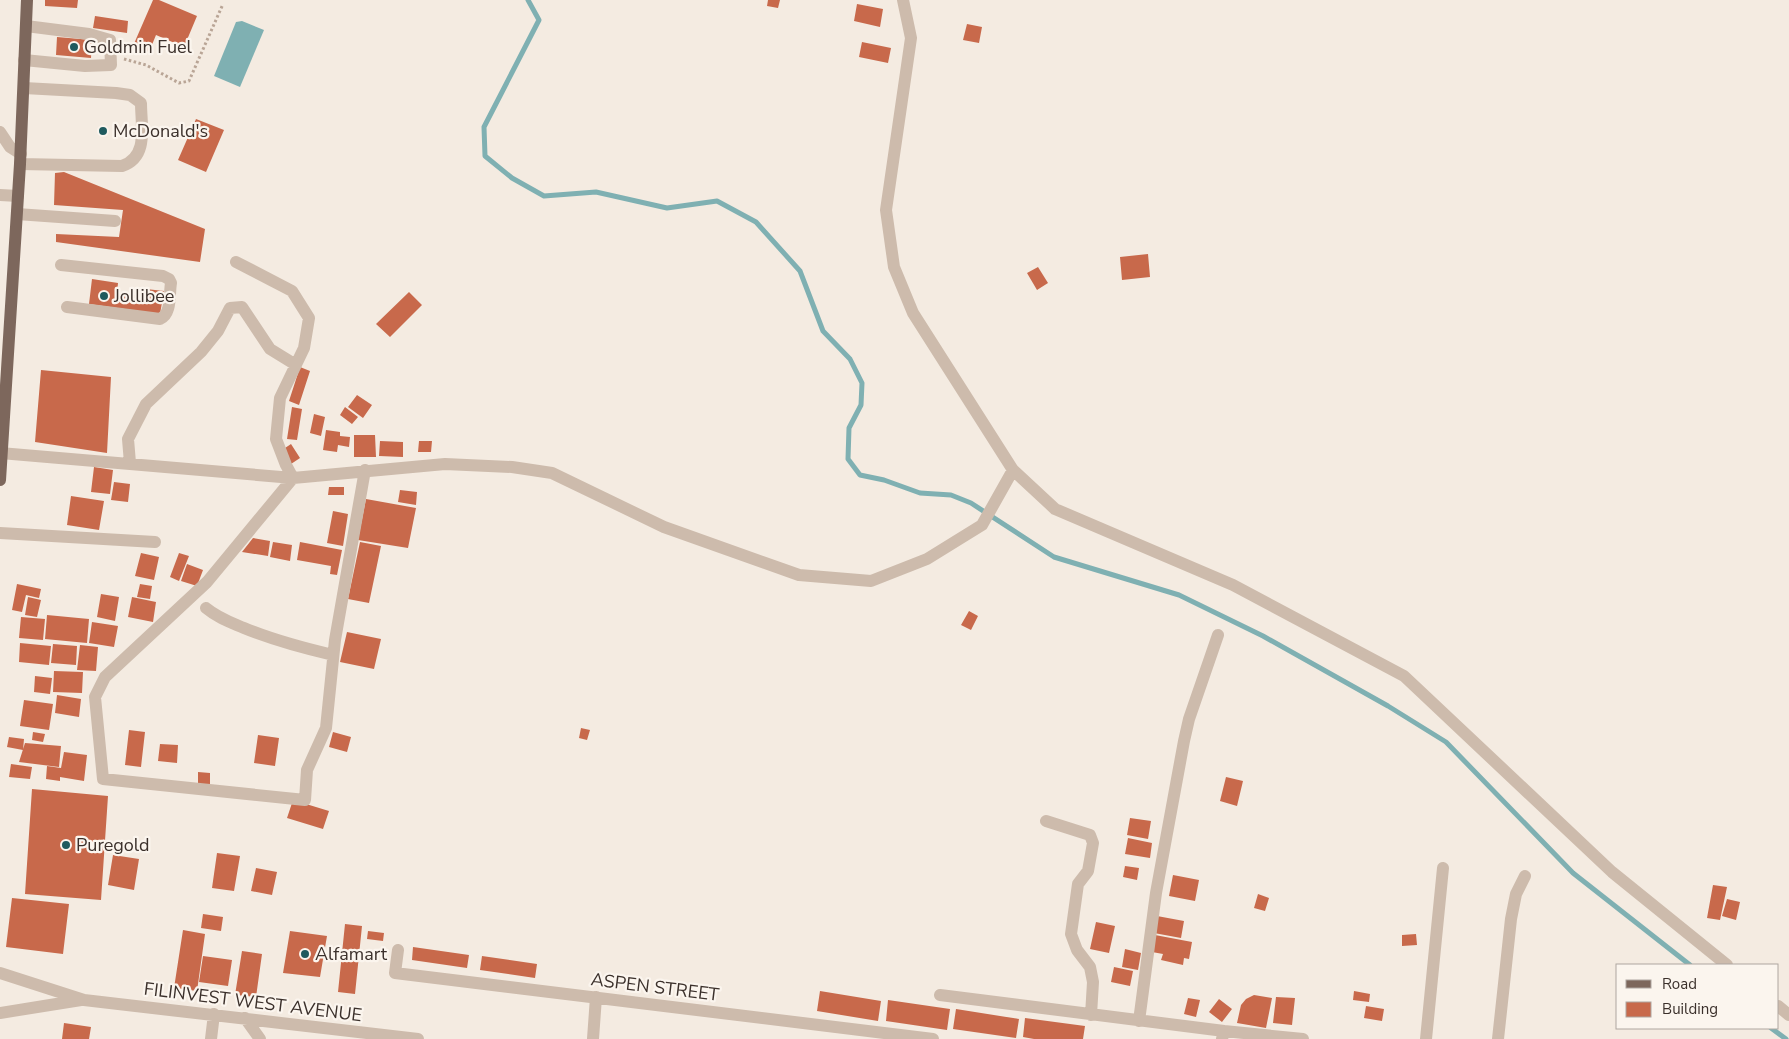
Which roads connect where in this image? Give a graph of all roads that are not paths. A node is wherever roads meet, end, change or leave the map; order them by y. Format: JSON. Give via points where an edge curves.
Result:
{"nodes":[{"id":1,"x":27,"y":0,"type":"edge"},
{"id":2,"x":903,"y":0,"type":"edge"},
{"id":3,"x":26,"y":26,"type":"junction"},
{"id":4,"x":24,"y":60,"type":"junction"},
{"id":5,"x":24,"y":88,"type":"junction"},
{"id":6,"x":0,"y":132,"type":"edge"},
{"id":7,"x":20,"y":159,"type":"junction"},
{"id":8,"x":0,"y":195,"type":"edge"},
{"id":9,"x":18,"y":196,"type":"junction"},
{"id":10,"x":17,"y":214,"type":"junction"},
{"id":11,"x":115,"y":221,"type":"dead end"},
{"id":12,"x":236,"y":262,"type":"dead end"},
{"id":13,"x":61,"y":265,"type":"dead end"},
{"id":14,"x":67,"y":307,"type":"dead end"},
{"id":15,"x":3,"y":360,"type":"edge"},
{"id":16,"x":296,"y":365,"type":"junction"},
{"id":17,"x":1,"y":452,"type":"edge"},
{"id":18,"x":130,"y":463,"type":"junction"},
{"id":19,"x":365,"y":470,"type":"junction"},
{"id":20,"x":1013,"y":470,"type":"junction"},
{"id":21,"x":293,"y":478,"type":"junction"},
{"id":22,"x":0,"y":480,"type":"edge"},
{"id":23,"x":0,"y":533,"type":"edge"},
{"id":24,"x":155,"y":542,"type":"dead end"},
{"id":25,"x":206,"y":608,"type":"dead end"},
{"id":26,"x":1218,"y":635,"type":"dead end"},
{"id":27,"x":333,"y":655,"type":"junction"},
{"id":28,"x":1046,"y":821,"type":"dead end"},
{"id":29,"x":1443,"y":868,"type":"dead end"},
{"id":30,"x":1526,"y":876,"type":"dead end"},
{"id":31,"x":398,"y":950,"type":"dead end"},
{"id":32,"x":1727,"y":964,"type":"edge"},
{"id":33,"x":0,"y":973,"type":"edge"},
{"id":34,"x":940,"y":994,"type":"dead end"},
{"id":35,"x":596,"y":997,"type":"junction"},
{"id":36,"x":84,"y":1000,"type":"junction"},
{"id":37,"x":1779,"y":1007,"type":"edge"},
{"id":38,"x":0,"y":1013,"type":"edge"},
{"id":39,"x":214,"y":1014,"type":"junction"},
{"id":40,"x":1091,"y":1015,"type":"junction"},
{"id":41,"x":1789,"y":1015,"type":"edge"},
{"id":42,"x":245,"y":1018,"type":"junction"},
{"id":43,"x":1139,"y":1021,"type":"junction"},
{"id":44,"x":1222,"y":1035,"type":"edge"},
{"id":45,"x":879,"y":1036,"type":"edge"},
{"id":46,"x":211,"y":1039,"type":"edge"},
{"id":47,"x":260,"y":1039,"type":"edge"},
{"id":48,"x":418,"y":1039,"type":"edge"},
{"id":49,"x":593,"y":1039,"type":"edge"},
{"id":50,"x":933,"y":1039,"type":"edge"},
{"id":51,"x":1303,"y":1039,"type":"edge"},
{"id":52,"x":1426,"y":1039,"type":"edge"},
{"id":53,"x":1498,"y":1039,"type":"edge"}],
"edges":[{"from":1,"to":3,"type":"main road"},
{"from":2,"to":20,"type":"street","via":[[911,38],[886,210],[894,267],[913,313]]},
{"from":3,"to":4,"type":"main road"},
{"from":3,"to":4,"type":"street","via":[[110,40],[111,65]]},
{"from":4,"to":5,"type":"main road"},
{"from":5,"to":7,"type":"main road"},
{"from":5,"to":7,"type":"street","via":[[130,96],[141,103],[142,137],[139,153],[132,163],[122,166]]},
{"from":6,"to":7,"type":"street"},
{"from":7,"to":9,"type":"main road"},
{"from":8,"to":9,"type":"street"},
{"from":9,"to":10,"type":"main road"},
{"from":10,"to":11,"type":"street"},
{"from":10,"to":15,"type":"main road"},
{"from":12,"to":16,"type":"street","via":[[292,291],[309,318],[304,348]]},
{"from":13,"to":14,"type":"street","via":[[163,276],[171,283],[167,313],[160,319]]},
{"from":15,"to":17,"type":"main road"},
{"from":16,"to":18,"type":"street","via":[[270,349],[242,307],[230,308],[218,331],[201,352],[146,404],[128,439]]},
{"from":16,"to":21,"type":"street","via":[[280,398],[276,439]]},
{"from":17,"to":18,"type":"street"},
{"from":17,"to":22,"type":"main road"},
{"from":18,"to":21,"type":"street"},
{"from":19,"to":20,"type":"street","via":[[445,464],[512,467],[552,473],[664,527],[799,575],[871,581],[927,559],[982,526]]},
{"from":19,"to":21,"type":"street"},
{"from":19,"to":27,"type":"street"},
{"from":20,"to":32,"type":"street","via":[[1055,509],[1233,585],[1404,676],[1612,872]]},
{"from":21,"to":27,"type":"street","via":[[207,582],[105,677],[95,697],[103,779],[305,800],[307,770],[326,728]]},
{"from":23,"to":24,"type":"street"},
{"from":25,"to":27,"type":"street","via":[[219,618],[255,632]]},
{"from":26,"to":43,"type":"street","via":[[1184,741],[1156,893]]},
{"from":28,"to":40,"type":"street","via":[[1090,835],[1093,843],[1088,871],[1078,884],[1071,934],[1077,950],[1090,966],[1094,982]]},
{"from":29,"to":52,"type":"street"},
{"from":30,"to":53,"type":"street","via":[[1516,894],[1511,918]]},
{"from":31,"to":35,"type":"street","name":"ASPEN STREET","via":[[395,972]]},
{"from":33,"to":36,"type":"street","name":"FILINVEST WEST AVENUE"},
{"from":34,"to":40,"type":"street"},
{"from":35,"to":45,"type":"street","name":"ASPEN STREET"},
{"from":35,"to":49,"type":"street"},
{"from":36,"to":38,"type":"street","name":"FILINVEST WEST AVENUE"},
{"from":36,"to":39,"type":"street","name":"FILINVEST WEST AVENUE"},
{"from":37,"to":41,"type":"street"},
{"from":39,"to":42,"type":"street","name":"FILINVEST WEST AVENUE"},
{"from":39,"to":46,"type":"street"},
{"from":40,"to":43,"type":"street"},
{"from":42,"to":47,"type":"street"},
{"from":42,"to":48,"type":"street","name":"FILINVEST WEST AVENUE"},
{"from":43,"to":44,"type":"street"},
{"from":44,"to":51,"type":"street"},
{"from":45,"to":50,"type":"street","name":"ASPEN STREET"}]}
